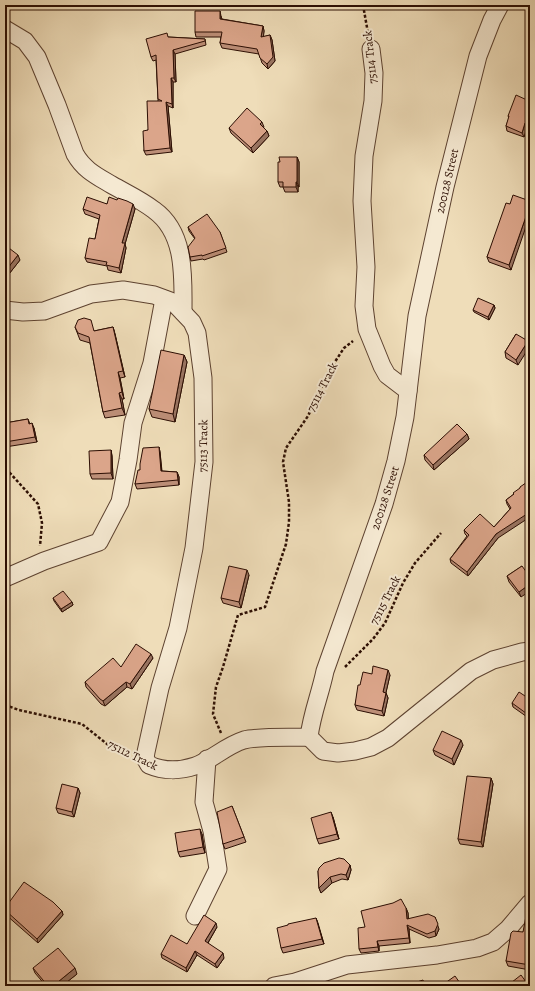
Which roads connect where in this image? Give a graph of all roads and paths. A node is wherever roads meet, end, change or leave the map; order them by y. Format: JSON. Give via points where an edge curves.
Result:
{"nodes":[{"id":1,"x":363,"y":5,"type":"edge"},
{"id":2,"x":500,"y":5,"type":"edge"},
{"id":3,"x":5,"y":29,"type":"edge"},
{"id":4,"x":371,"y":49,"type":"joint"},
{"id":5,"x":164,"y":299,"type":"junction"},
{"id":6,"x":5,"y":310,"type":"edge"},
{"id":7,"x":183,"y":312,"type":"junction"},
{"id":8,"x":367,"y":329,"type":"junction"},
{"id":9,"x":408,"y":391,"type":"junction"},
{"id":10,"x":5,"y":470,"type":"edge"},
{"id":11,"x":441,"y":533,"type":"dead end"},
{"id":12,"x":39,"y":552,"type":"dead end"},
{"id":13,"x":5,"y":578,"type":"edge"},
{"id":14,"x":530,"y":651,"type":"edge"},
{"id":15,"x":322,"y":687,"type":"junction"},
{"id":16,"x":5,"y":705,"type":"edge"},
{"id":17,"x":309,"y":738,"type":"junction"},
{"id":18,"x":227,"y":747,"type":"junction"},
{"id":19,"x":207,"y":759,"type":"junction"},
{"id":20,"x":149,"y":765,"type":"junction"},
{"id":21,"x":530,"y":904,"type":"edge"},
{"id":22,"x":195,"y":916,"type":"dead end"},
{"id":23,"x":274,"y":986,"type":"edge"}],
"edges":[{"from":1,"to":4,"type":"path","name":"75114 Track"},
{"from":2,"to":9,"type":"street","name":"200128 Street","via":[[478,56],[445,187],[417,316]]},
{"from":3,"to":7,"type":"street","via":[[25,41],[37,57],[79,162],[90,173],[156,210],[174,233],[180,249]]},
{"from":4,"to":8,"type":"street","name":"75114 Track","via":[[374,73],[373,100],[364,156],[362,201],[366,267],[364,306]]},
{"from":5,"to":6,"type":"street","name":"75113 Track","via":[[123,290],[91,294],[44,311]]},
{"from":5,"to":7,"type":"street","name":"75113 Track","via":[[173,302]]},
{"from":5,"to":13,"type":"street","via":[[152,363],[133,423],[120,502],[99,542]]},
{"from":7,"to":20,"type":"street","name":"75113 Track","via":[[197,333],[203,378],[204,462],[194,548],[178,628],[160,688],[146,752],[145,758]]},
{"from":8,"to":9,"type":"street","via":[[382,366],[388,375]]},
{"from":8,"to":18,"type":"path","name":"75114 Track","via":[[344,348],[329,371],[308,416],[286,448],[283,462],[289,522],[286,544],[264,607],[238,615],[216,687],[213,714]]},
{"from":9,"to":15,"type":"street","name":"200128 Street","via":[[396,461],[384,504],[325,671]]},
{"from":10,"to":12,"type":"path","via":[[38,504],[42,523]]},
{"from":11,"to":15,"type":"path","name":"75115 Track","via":[[415,563],[385,623],[373,639]]},
{"from":14,"to":17,"type":"street","via":[[494,660],[471,671],[388,738],[371,747],[338,753],[324,750]]},
{"from":15,"to":17,"type":"street","name":"200128 Street","via":[[313,710]]},
{"from":16,"to":20,"type":"path","name":"75112 Track","via":[[82,724],[112,748]]},
{"from":17,"to":18,"type":"street","name":"75112 Track","via":[[245,740]]},
{"from":18,"to":19,"type":"street","name":"75112 Track"},
{"from":19,"to":20,"type":"street","name":"75112 Track","via":[[195,766],[172,770]]},
{"from":19,"to":22,"type":"street","via":[[204,802],[218,868]]},
{"from":21,"to":23,"type":"street","via":[[493,942],[477,948],[347,965]]}]}
